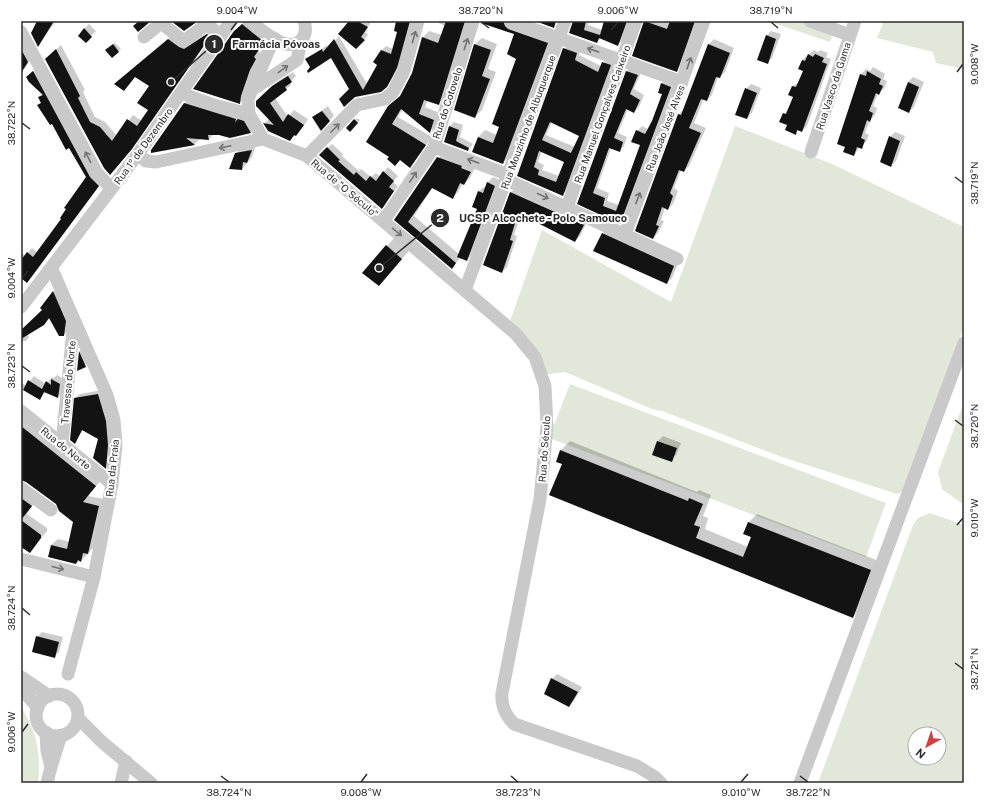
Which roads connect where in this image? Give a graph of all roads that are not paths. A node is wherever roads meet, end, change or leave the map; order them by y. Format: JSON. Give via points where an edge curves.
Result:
{"nodes":[{"id":1,"x":25,"y":21,"type":"edge"},
{"id":2,"x":231,"y":21,"type":"edge"},
{"id":3,"x":249,"y":21,"type":"edge"},
{"id":4,"x":418,"y":21,"type":"edge"},
{"id":5,"x":473,"y":21,"type":"edge"},
{"id":6,"x":511,"y":21,"type":"edge"},
{"id":7,"x":565,"y":21,"type":"edge"},
{"id":8,"x":636,"y":21,"type":"edge"},
{"id":9,"x":704,"y":21,"type":"edge"},
{"id":10,"x":810,"y":21,"type":"edge"},
{"id":11,"x":855,"y":21,"type":"edge"},
{"id":12,"x":306,"y":22,"type":"edge"},
{"id":13,"x":21,"y":28,"type":"edge"},
{"id":14,"x":21,"y":32,"type":"edge"},
{"id":15,"x":850,"y":34,"type":"junction"},
{"id":16,"x":221,"y":36,"type":"junction"},
{"id":17,"x":144,"y":37,"type":"dead end"},
{"id":18,"x":274,"y":38,"type":"junction"},
{"id":19,"x":559,"y":38,"type":"junction"},
{"id":20,"x":301,"y":40,"type":"junction"},
{"id":21,"x":622,"y":59,"type":"junction"},
{"id":22,"x":682,"y":82,"type":"junction"},
{"id":23,"x":253,"y":89,"type":"junction"},
{"id":24,"x":181,"y":93,"type":"junction"},
{"id":25,"x":249,"y":114,"type":"junction"},
{"id":26,"x":263,"y":139,"type":"junction"},
{"id":27,"x":434,"y":147,"type":"junction"},
{"id":28,"x":811,"y":152,"type":"dead end"},
{"id":29,"x":138,"y":154,"type":"junction"},
{"id":30,"x":307,"y":156,"type":"junction"},
{"id":31,"x":508,"y":177,"type":"junction"},
{"id":32,"x":111,"y":188,"type":"junction"},
{"id":33,"x":567,"y":208,"type":"junction"},
{"id":34,"x":384,"y":220,"type":"junction"},
{"id":35,"x":625,"y":234,"type":"junction"},
{"id":36,"x":677,"y":260,"type":"dead end"},
{"id":37,"x":52,"y":269,"type":"junction"},
{"id":38,"x":465,"y":290,"type":"junction"},
{"id":39,"x":21,"y":307,"type":"edge"},
{"id":40,"x":74,"y":320,"type":"junction"},
{"id":41,"x":964,"y":343,"type":"edge"},
{"id":42,"x":21,"y":412,"type":"edge"},
{"id":43,"x":62,"y":444,"type":"junction"},
{"id":44,"x":112,"y":484,"type":"junction"},
{"id":45,"x":21,"y":488,"type":"edge"},
{"id":46,"x":51,"y":510,"type":"dead end"},
{"id":47,"x":21,"y":559,"type":"edge"},
{"id":48,"x":94,"y":578,"type":"junction"},
{"id":49,"x":68,"y":674,"type":"dead end"},
{"id":50,"x":21,"y":677,"type":"edge"},
{"id":51,"x":21,"y":688,"type":"edge"},
{"id":52,"x":49,"y":696,"type":"junction"},
{"id":53,"x":38,"y":708,"type":"junction"},
{"id":54,"x":78,"y":718,"type":"junction"},
{"id":55,"x":46,"y":732,"type":"junction"},
{"id":56,"x":66,"y":733,"type":"junction"},
{"id":57,"x":102,"y":742,"type":"junction"},
{"id":58,"x":126,"y":762,"type":"junction"},
{"id":59,"x":50,"y":766,"type":"junction"},
{"id":60,"x":47,"y":783,"type":"edge"},
{"id":61,"x":121,"y":783,"type":"edge"},
{"id":62,"x":151,"y":783,"type":"edge"},
{"id":63,"x":661,"y":783,"type":"edge"},
{"id":64,"x":800,"y":783,"type":"edge"}],
"edges":[{"from":1,"to":13,"type":"street"},
{"from":2,"to":16,"type":"street","name":"Rua 1º de Dezembro"},
{"from":3,"to":18,"type":"street"},
{"from":30,"to":4,"type":"street","one_way":true,"via":[[357,105],[385,99],[393,92],[404,71]]},
{"from":27,"to":5,"type":"street","name":"Rua do Cotovelo","one_way":true},
{"from":6,"to":19,"type":"street"},
{"from":7,"to":19,"type":"street","name":"Rua Mouzinho de Albuquerque"},
{"from":8,"to":21,"type":"street","name":"Rua Manuel Gonçalves Caixeiro"},
{"from":22,"to":9,"type":"street","name":"Rua João José Alves","one_way":true},
{"from":10,"to":15,"type":"street"},
{"from":11,"to":15,"type":"street","name":"Rua Vasco da Gama"},
{"from":12,"to":20,"type":"street"},
{"from":32,"to":14,"type":"street","one_way":true,"via":[[97,173]]},
{"from":15,"to":28,"type":"street","name":"Rua Vasco da Gama"},
{"from":16,"to":17,"type":"street","via":[[207,24],[184,41],[161,23]]},
{"from":16,"to":24,"type":"street","name":"Rua 1º de Dezembro"},
{"from":18,"to":20,"type":"street","via":[[290,45]]},
{"from":18,"to":23,"type":"street"},
{"from":21,"to":19,"type":"street","one_way":true},
{"from":19,"to":31,"type":"street","name":"Rua Mouzinho de Albuquerque"},
{"from":23,"to":20,"type":"street","one_way":true,"via":[[297,60]]},
{"from":21,"to":22,"type":"street"},
{"from":21,"to":33,"type":"street","name":"Rua Manuel Gonçalves Caixeiro"},
{"from":35,"to":22,"type":"street","name":"Rua João José Alves","one_way":true},
{"from":23,"to":25,"type":"street","via":[[248,98]]},
{"from":24,"to":25,"type":"street"},
{"from":24,"to":29,"type":"street","name":"Rua 1º de Dezembro"},
{"from":25,"to":26,"type":"street"},
{"from":26,"to":29,"type":"street","one_way":true,"via":[[156,162],[146,161]]},
{"from":26,"to":30,"type":"street","name":"Rua de \"O Século\""},
{"from":31,"to":27,"type":"street","one_way":true},
{"from":34,"to":27,"type":"street","name":"Rua do Cotovelo","one_way":true},
{"from":29,"to":32,"type":"street","name":"Rua 1º de Dezembro"},
{"from":30,"to":34,"type":"street","name":"Rua de \"O Século\""},
{"from":31,"to":33,"type":"street","one_way":true},
{"from":31,"to":38,"type":"street","name":"Rua Mouzinho de Albuquerque"},
{"from":32,"to":37,"type":"street","name":"Rua 1º de Dezembro"},
{"from":33,"to":35,"type":"street"},
{"from":34,"to":38,"type":"street","name":"Rua de \"O Século\"","one_way":true},
{"from":35,"to":36,"type":"street"},
{"from":37,"to":39,"type":"street","name":"Rua 1º de Dezembro"},
{"from":37,"to":40,"type":"street","name":"Rua da Praia"},
{"from":38,"to":63,"type":"street","name":"Rua do Século","via":[[516,334],[535,357],[545,386],[547,426],[540,500],[502,700],[506,714],[514,724],[637,766]]},
{"from":40,"to":43,"type":"street","name":"Travessa do Norte"},
{"from":40,"to":44,"type":"street","name":"Rua da Praia","via":[[107,395],[114,420],[116,445]]},
{"from":41,"to":64,"type":"street"},
{"from":42,"to":43,"type":"street","name":"Rua do Norte"},
{"from":43,"to":44,"type":"street","name":"Rua do Norte"},
{"from":44,"to":48,"type":"street","name":"Rua da Praia"},
{"from":45,"to":46,"type":"street"},
{"from":47,"to":48,"type":"street","one_way":true},
{"from":48,"to":49,"type":"street","name":"Rua da Praia"},
{"from":50,"to":52,"type":"street"},
{"from":51,"to":53,"type":"street"},
{"from":52,"to":53,"type":"street"},
{"from":52,"to":54,"type":"street","via":[[62,695],[72,700],[78,711]]},
{"from":53,"to":55,"type":"street","via":[[38,721]]},
{"from":54,"to":56,"type":"street"},
{"from":54,"to":57,"type":"street"},
{"from":55,"to":56,"type":"street","via":[[55,736]]},
{"from":55,"to":59,"type":"street"},
{"from":56,"to":57,"type":"street"},
{"from":56,"to":59,"type":"street"},
{"from":57,"to":58,"type":"street"},
{"from":58,"to":61,"type":"street"},
{"from":58,"to":62,"type":"street"},
{"from":59,"to":60,"type":"street"}]}
